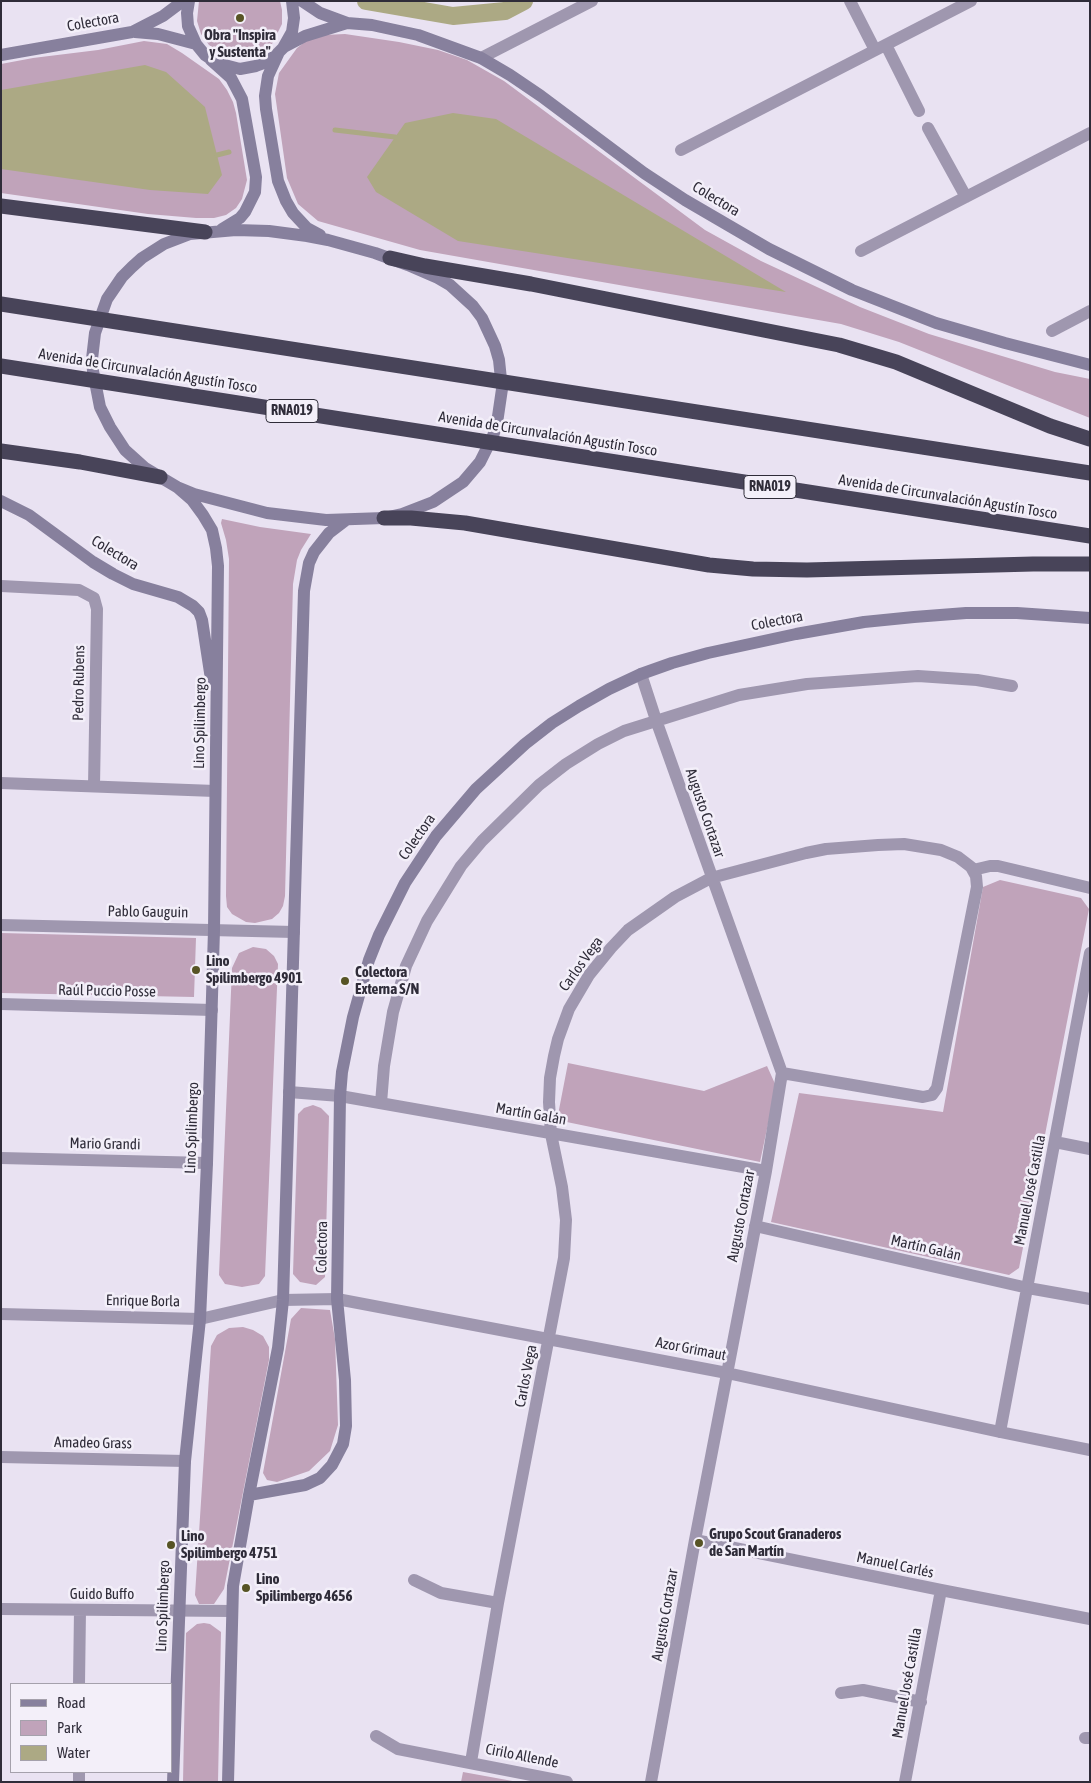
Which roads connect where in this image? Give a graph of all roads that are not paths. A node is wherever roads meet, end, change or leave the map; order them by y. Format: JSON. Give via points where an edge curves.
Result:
{"nodes":[{"id":1,"x":183,"y":1,"type":"edge"},
{"id":2,"x":189,"y":1,"type":"edge"},
{"id":3,"x":292,"y":1,"type":"edge"},
{"id":4,"x":302,"y":1,"type":"edge"},
{"id":5,"x":592,"y":1,"type":"edge"},
{"id":6,"x":850,"y":1,"type":"edge"},
{"id":7,"x":971,"y":1,"type":"edge"},
{"id":8,"x":347,"y":23,"type":"junction"},
{"id":9,"x":132,"y":32,"type":"junction"},
{"id":10,"x":196,"y":44,"type":"junction"},
{"id":11,"x":881,"y":48,"type":"junction"},
{"id":12,"x":281,"y":50,"type":"junction"},
{"id":13,"x":1,"y":55,"type":"edge"},
{"id":14,"x":481,"y":58,"type":"junction"},
{"id":15,"x":211,"y":60,"type":"junction"},
{"id":16,"x":919,"y":111,"type":"dead end"},
{"id":17,"x":928,"y":128,"type":"dead end"},
{"id":18,"x":1090,"y":133,"type":"edge"},
{"id":19,"x":681,"y":150,"type":"dead end"},
{"id":20,"x":966,"y":197,"type":"junction"},
{"id":21,"x":1,"y":206,"type":"edge"},
{"id":22,"x":213,"y":231,"type":"junction"},
{"id":23,"x":328,"y":240,"type":"junction"},
{"id":24,"x":861,"y":251,"type":"dead end"},
{"id":25,"x":390,"y":258,"type":"junction"},
{"id":26,"x":1,"y":304,"type":"edge"},
{"id":27,"x":1090,"y":311,"type":"edge"},
{"id":28,"x":1052,"y":331,"type":"dead end"},
{"id":29,"x":1090,"y":365,"type":"edge"},
{"id":30,"x":1,"y":366,"type":"edge"},
{"id":31,"x":1090,"y":439,"type":"edge"},
{"id":32,"x":1,"y":452,"type":"edge"},
{"id":33,"x":1090,"y":473,"type":"edge"},
{"id":34,"x":160,"y":478,"type":"junction"},
{"id":35,"x":177,"y":487,"type":"junction"},
{"id":36,"x":1,"y":501,"type":"edge"},
{"id":37,"x":384,"y":518,"type":"junction"},
{"id":38,"x":346,"y":520,"type":"junction"},
{"id":39,"x":1090,"y":536,"type":"edge"},
{"id":40,"x":1090,"y":564,"type":"edge"},
{"id":41,"x":1,"y":586,"type":"edge"},
{"id":42,"x":1090,"y":618,"type":"edge"},
{"id":43,"x":641,"y":674,"type":"junction"},
{"id":44,"x":1012,"y":686,"type":"dead end"},
{"id":45,"x":656,"y":720,"type":"junction"},
{"id":46,"x":216,"y":721,"type":"junction"},
{"id":47,"x":1,"y":783,"type":"edge"},
{"id":48,"x":94,"y":786,"type":"junction"},
{"id":49,"x":215,"y":791,"type":"junction"},
{"id":50,"x":973,"y":870,"type":"junction"},
{"id":51,"x":711,"y":878,"type":"junction"},
{"id":52,"x":1090,"y":888,"type":"edge"},
{"id":53,"x":1,"y":925,"type":"edge"},
{"id":54,"x":214,"y":930,"type":"junction"},
{"id":55,"x":294,"y":932,"type":"junction"},
{"id":56,"x":1090,"y":953,"type":"edge"},
{"id":57,"x":1086,"y":993,"type":"edge"},
{"id":58,"x":1,"y":1004,"type":"edge"},
{"id":59,"x":212,"y":1010,"type":"junction"},
{"id":60,"x":782,"y":1073,"type":"junction"},
{"id":61,"x":289,"y":1092,"type":"junction"},
{"id":62,"x":340,"y":1096,"type":"junction"},
{"id":63,"x":381,"y":1103,"type":"junction"},
{"id":64,"x":551,"y":1134,"type":"junction"},
{"id":65,"x":1055,"y":1142,"type":"junction"},
{"id":66,"x":1090,"y":1148,"type":"edge"},
{"id":67,"x":1,"y":1158,"type":"edge"},
{"id":68,"x":207,"y":1162,"type":"junction"},
{"id":69,"x":766,"y":1171,"type":"junction"},
{"id":70,"x":755,"y":1226,"type":"junction"},
{"id":71,"x":1028,"y":1288,"type":"junction"},
{"id":72,"x":337,"y":1299,"type":"junction"},
{"id":73,"x":1090,"y":1299,"type":"edge"},
{"id":74,"x":283,"y":1300,"type":"junction"},
{"id":75,"x":1,"y":1314,"type":"edge"},
{"id":76,"x":200,"y":1319,"type":"junction"},
{"id":77,"x":550,"y":1339,"type":"junction"},
{"id":78,"x":727,"y":1373,"type":"junction"},
{"id":79,"x":1000,"y":1432,"type":"junction"},
{"id":80,"x":1090,"y":1450,"type":"edge"},
{"id":81,"x":1,"y":1457,"type":"edge"},
{"id":82,"x":185,"y":1461,"type":"junction"},
{"id":83,"x":249,"y":1495,"type":"junction"},
{"id":84,"x":695,"y":1540,"type":"junction"},
{"id":85,"x":414,"y":1580,"type":"dead end"},
{"id":86,"x":941,"y":1590,"type":"junction"},
{"id":87,"x":498,"y":1603,"type":"junction"},
{"id":88,"x":1,"y":1609,"type":"edge"},
{"id":89,"x":80,"y":1610,"type":"junction"},
{"id":90,"x":178,"y":1610,"type":"junction"},
{"id":91,"x":232,"y":1611,"type":"junction"},
{"id":92,"x":1090,"y":1619,"type":"edge"},
{"id":93,"x":79,"y":1683,"type":"edge"},
{"id":94,"x":841,"y":1694,"type":"dead end"},
{"id":95,"x":921,"y":1702,"type":"junction"},
{"id":96,"x":376,"y":1736,"type":"dead end"},
{"id":97,"x":471,"y":1762,"type":"junction"},
{"id":98,"x":173,"y":1782,"type":"edge"},
{"id":99,"x":228,"y":1782,"type":"edge"},
{"id":100,"x":567,"y":1782,"type":"edge"},
{"id":101,"x":650,"y":1782,"type":"edge"},
{"id":102,"x":905,"y":1782,"type":"edge"}],
"edges":[{"from":1,"to":9,"type":"main road","name":"Colectora"},
{"from":2,"to":10,"type":"main road","via":[[188,26]]},
{"from":3,"to":12,"type":"main road","via":[[292,32]]},
{"from":4,"to":8,"type":"main road","name":"Colectora","via":[[320,13]]},
{"from":5,"to":14,"type":"street"},
{"from":6,"to":11,"type":"street"},
{"from":7,"to":11,"type":"street"},
{"from":8,"to":12,"type":"main road","name":"Colectora","via":[[305,36]]},
{"from":8,"to":14,"type":"main road","name":"Colectora","via":[[418,35]]},
{"from":9,"to":10,"type":"main road","via":[[158,34]]},
{"from":9,"to":13,"type":"main road","name":"Colectora"},
{"from":10,"to":15,"type":"main road"},
{"from":11,"to":16,"type":"street"},
{"from":11,"to":19,"type":"street"},
{"from":12,"to":15,"type":"main road","via":[[264,63],[248,68],[232,68]]},
{"from":12,"to":23,"type":"main road","via":[[268,76],[266,96],[280,187],[298,219]]},
{"from":14,"to":29,"type":"main road","name":"Colectora","via":[[518,80],[685,200],[809,269],[936,323]]},
{"from":15,"to":22,"type":"main road","via":[[231,78],[242,99],[256,177],[253,199],[245,212],[240,218]]},
{"from":17,"to":20,"type":"street"},
{"from":18,"to":20,"type":"street"},
{"from":20,"to":24,"type":"street"},
{"from":21,"to":22,"type":"highway"},
{"from":22,"to":23,"type":"main road","via":[[269,231]]},
{"from":22,"to":34,"type":"main road","via":[[190,234],[164,244],[142,258],[122,277],[108,299],[95,333],[93,372],[105,418],[125,450]]},
{"from":23,"to":25,"type":"main road"},
{"from":25,"to":31,"type":"highway","via":[[848,347],[896,362]]},
{"from":25,"to":37,"type":"main road","via":[[438,278],[473,306],[495,346],[502,388],[493,436],[472,472],[433,502]]},
{"from":26,"to":33,"type":"highway"},
{"from":27,"to":28,"type":"street"},
{"from":30,"to":39,"type":"highway","name":"Avenida de Circunvalación Agustín Tosco","number":"RNA019"},
{"from":32,"to":34,"type":"highway"},
{"from":34,"to":35,"type":"main road"},
{"from":35,"to":38,"type":"main road","via":[[212,500],[267,513]]},
{"from":35,"to":46,"type":"main road","name":"Lino Spilimbergo","via":[[203,514],[212,530],[216,548]]},
{"from":36,"to":46,"type":"main road","name":"Colectora","via":[[30,515],[123,580],[178,597],[199,612]]},
{"from":37,"to":38,"type":"main road"},
{"from":37,"to":40,"type":"highway","via":[[465,523],[753,570]]},
{"from":38,"to":55,"type":"main road","via":[[321,542],[306,575]]},
{"from":41,"to":48,"type":"street","name":"Pedro Rubens","via":[[79,590],[94,598],[97,609]]},
{"from":42,"to":43,"type":"main road","name":"Colectora","via":[[966,613],[864,622],[716,651]]},
{"from":43,"to":45,"type":"street","name":"Augusto Cortazar"},
{"from":43,"to":62,"type":"main road","name":"Colectora","via":[[579,706],[524,744],[476,788],[436,836],[405,883],[369,960],[352,1016]]},
{"from":44,"to":45,"type":"street","via":[[918,676],[816,683],[739,696]]},
{"from":45,"to":51,"type":"street","name":"Augusto Cortazar"},
{"from":45,"to":63,"type":"street","via":[[598,744],[566,764],[509,813],[461,866],[427,921],[406,966],[392,1021]]},
{"from":46,"to":49,"type":"main road","name":"Lino Spilimbergo"},
{"from":47,"to":48,"type":"street"},
{"from":48,"to":49,"type":"street"},
{"from":49,"to":54,"type":"main road","name":"Lino Spilimbergo"},
{"from":50,"to":51,"type":"street","name":"Carlos Vega","via":[[958,857],[941,850],[904,844],[826,849]]},
{"from":50,"to":52,"type":"street","via":[[998,866]]},
{"from":50,"to":60,"type":"street","via":[[977,887],[937,1088],[932,1095],[923,1097]]},
{"from":51,"to":60,"type":"street","name":"Augusto Cortazar"},
{"from":51,"to":64,"type":"street","name":"Carlos Vega","via":[[675,897],[628,930],[590,975],[569,1010],[558,1039],[550,1078]]},
{"from":53,"to":54,"type":"street","name":"Pablo Gauguin"},
{"from":54,"to":55,"type":"street","name":"Pablo Gauguin"},
{"from":54,"to":59,"type":"main road","name":"Lino Spilimbergo"},
{"from":55,"to":61,"type":"main road"},
{"from":56,"to":57,"type":"street","name":"Manuel José Castilla"},
{"from":57,"to":65,"type":"street","name":"Manuel José Castilla"},
{"from":58,"to":59,"type":"street","name":"Raúl Puccio Posse"},
{"from":59,"to":68,"type":"main road","name":"Lino Spilimbergo"},
{"from":60,"to":69,"type":"street","name":"Augusto Cortazar"},
{"from":61,"to":62,"type":"street","name":"Martín Galán"},
{"from":61,"to":74,"type":"main road"},
{"from":62,"to":63,"type":"street","name":"Martín Galán"},
{"from":62,"to":72,"type":"main road","name":"Colectora"},
{"from":63,"to":64,"type":"street","name":"Martín Galán"},
{"from":64,"to":69,"type":"street","name":"Martín Galán"},
{"from":64,"to":77,"type":"street","name":"Carlos Vega","via":[[562,1187],[566,1240]]},
{"from":65,"to":66,"type":"street"},
{"from":65,"to":71,"type":"street","name":"Manuel José Castilla"},
{"from":67,"to":68,"type":"street","name":"Mario Grandi"},
{"from":68,"to":76,"type":"main road","name":"Lino Spilimbergo"},
{"from":69,"to":70,"type":"street","name":"Augusto Cortazar"},
{"from":70,"to":71,"type":"street","name":"Martín Galán"},
{"from":70,"to":78,"type":"street","name":"Augusto Cortazar"},
{"from":71,"to":73,"type":"street","name":"Martín Galán"},
{"from":71,"to":79,"type":"street","name":"Manuel José Castilla"},
{"from":72,"to":74,"type":"street","name":"Azor Grimaut"},
{"from":72,"to":77,"type":"street","name":"Azor Grimaut"},
{"from":72,"to":83,"type":"main road","name":"Colectora","via":[[345,1380],[346,1426],[342,1444],[332,1465],[320,1478],[305,1485]]},
{"from":74,"to":76,"type":"street","name":"Enrique Borla"},
{"from":74,"to":83,"type":"main road","via":[[278,1348]]},
{"from":75,"to":76,"type":"street","name":"Enrique Borla"},
{"from":76,"to":82,"type":"main road","name":"Lino Spilimbergo"},
{"from":77,"to":78,"type":"street","name":"Azor Grimaut"},
{"from":77,"to":87,"type":"street","name":"Carlos Vega"},
{"from":78,"to":79,"type":"street","name":"Azor Grimaut"},
{"from":78,"to":84,"type":"street","name":"Augusto Cortazar"},
{"from":79,"to":80,"type":"street","name":"Azor Grimaut"},
{"from":81,"to":82,"type":"street","name":"Amadeo Grass"},
{"from":82,"to":90,"type":"main road","name":"Lino Spilimbergo"},
{"from":83,"to":91,"type":"main road"},
{"from":84,"to":86,"type":"street","name":"Manuel Carlés"},
{"from":84,"to":101,"type":"street","name":"Augusto Cortazar"},
{"from":85,"to":87,"type":"street","via":[[441,1593]]},
{"from":86,"to":92,"type":"street","name":"Manuel Carlés"},
{"from":86,"to":95,"type":"street","name":"Manuel José Castilla"},
{"from":87,"to":97,"type":"street","name":"Carlos Vega"},
{"from":88,"to":89,"type":"street","name":"Guido Buffo"},
{"from":89,"to":90,"type":"street","name":"Guido Buffo"},
{"from":89,"to":93,"type":"street"},
{"from":90,"to":91,"type":"street","name":"Guido Buffo"},
{"from":90,"to":98,"type":"main road","name":"Lino Spilimbergo"},
{"from":91,"to":99,"type":"main road"},
{"from":94,"to":95,"type":"street","via":[[863,1690]]},
{"from":95,"to":102,"type":"street","name":"Manuel José Castilla"},
{"from":96,"to":97,"type":"street","name":"Cirilo Allende","via":[[398,1749]]},
{"from":97,"to":100,"type":"street","name":"Cirilo Allende"}]}
